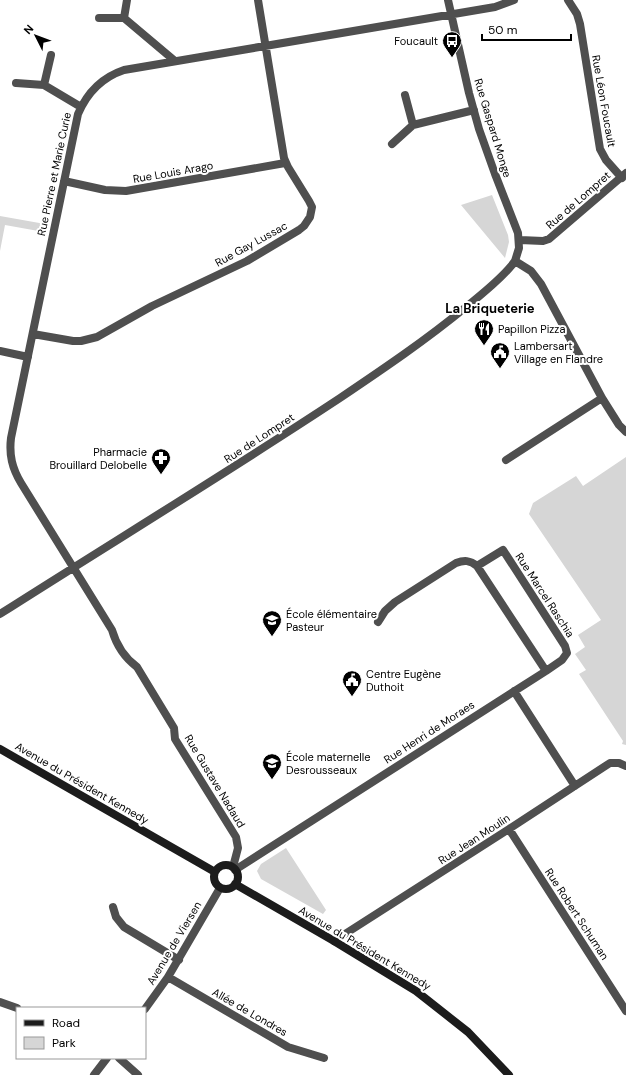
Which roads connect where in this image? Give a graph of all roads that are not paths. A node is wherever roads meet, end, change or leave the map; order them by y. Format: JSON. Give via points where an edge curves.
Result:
{"nodes":[{"id":1,"x":127,"y":0,"type":"edge"},
{"id":2,"x":258,"y":0,"type":"edge"},
{"id":3,"x":448,"y":0,"type":"edge"},
{"id":4,"x":514,"y":0,"type":"edge"},
{"id":5,"x":568,"y":0,"type":"edge"},
{"id":6,"x":451,"y":15,"type":"junction"},
{"id":7,"x":99,"y":18,"type":"dead end"},
{"id":8,"x":124,"y":18,"type":"junction"},
{"id":9,"x":266,"y":46,"type":"junction"},
{"id":10,"x":51,"y":54,"type":"dead end"},
{"id":11,"x":175,"y":61,"type":"junction"},
{"id":12,"x":16,"y":83,"type":"dead end"},
{"id":13,"x":44,"y":85,"type":"junction"},
{"id":14,"x":405,"y":94,"type":"dead end"},
{"id":15,"x":81,"y":107,"type":"junction"},
{"id":16,"x":474,"y":110,"type":"junction"},
{"id":17,"x":413,"y":125,"type":"junction"},
{"id":18,"x":392,"y":144,"type":"dead end"},
{"id":19,"x":286,"y":163,"type":"junction"},
{"id":20,"x":624,"y":175,"type":"edge"},
{"id":21,"x":64,"y":181,"type":"junction"},
{"id":22,"x":520,"y":240,"type":"junction"},
{"id":23,"x":515,"y":261,"type":"junction"},
{"id":24,"x":33,"y":334,"type":"junction"},
{"id":25,"x":0,"y":351,"type":"edge"},
{"id":26,"x":28,"y":357,"type":"junction"},
{"id":27,"x":602,"y":398,"type":"junction"},
{"id":28,"x":626,"y":432,"type":"edge"},
{"id":29,"x":506,"y":460,"type":"dead end"},
{"id":30,"x":478,"y":566,"type":"junction"},
{"id":31,"x":74,"y":567,"type":"junction"},
{"id":32,"x":0,"y":614,"type":"edge"},
{"id":33,"x":378,"y":622,"type":"dead end"},
{"id":34,"x":546,"y":671,"type":"junction"},
{"id":35,"x":514,"y":691,"type":"junction"},
{"id":36,"x":0,"y":749,"type":"edge"},
{"id":37,"x":626,"y":766,"type":"edge"},
{"id":38,"x":574,"y":786,"type":"junction"},
{"id":39,"x":509,"y":829,"type":"junction"},
{"id":40,"x":234,"y":869,"type":"junction"},
{"id":41,"x":215,"y":872,"type":"junction"},
{"id":42,"x":235,"y":884,"type":"junction"},
{"id":43,"x":220,"y":888,"type":"junction"},
{"id":44,"x":113,"y":907,"type":"dead end"},
{"id":45,"x":334,"y":941,"type":"junction"},
{"id":46,"x":179,"y":960,"type":"junction"},
{"id":47,"x":168,"y":977,"type":"junction"},
{"id":48,"x":0,"y":1002,"type":"edge"},
{"id":49,"x":16,"y":1008,"type":"edge"},
{"id":50,"x":146,"y":1008,"type":"edge"},
{"id":51,"x":626,"y":1011,"type":"edge"},
{"id":52,"x":324,"y":1058,"type":"dead end"},
{"id":53,"x":106,"y":1059,"type":"edge"},
{"id":54,"x":120,"y":1059,"type":"edge"},
{"id":55,"x":94,"y":1075,"type":"edge"},
{"id":56,"x":138,"y":1075,"type":"edge"},
{"id":57,"x":509,"y":1075,"type":"edge"}],
"edges":[{"from":1,"to":8,"type":"street"},
{"from":2,"to":9,"type":"street","name":"Rue Gay Lussac"},
{"from":3,"to":6,"type":"street","name":"Rue Gaspard Monge"},
{"from":4,"to":6,"type":"street","name":"Rue Pierre et Marie Curie","via":[[495,7]]},
{"from":5,"to":20,"type":"street","name":"Rue Léon Foucault","via":[[580,24],[600,149],[606,160]]},
{"from":6,"to":9,"type":"street","name":"Rue Pierre et Marie Curie"},
{"from":6,"to":16,"type":"street","name":"Rue Gaspard Monge"},
{"from":7,"to":8,"type":"street"},
{"from":8,"to":11,"type":"street"},
{"from":9,"to":11,"type":"street","name":"Rue Pierre et Marie Curie"},
{"from":9,"to":19,"type":"street","name":"Rue Gay Lussac"},
{"from":10,"to":13,"type":"street"},
{"from":11,"to":15,"type":"street","name":"Rue Pierre et Marie Curie","via":[[117,72],[97,86]]},
{"from":12,"to":13,"type":"street"},
{"from":13,"to":15,"type":"street"},
{"from":14,"to":17,"type":"street"},
{"from":15,"to":21,"type":"street","name":"Rue Pierre et Marie Curie","via":[[73,131]]},
{"from":16,"to":17,"type":"street"},
{"from":16,"to":22,"type":"street","name":"Rue Gaspard Monge"},
{"from":17,"to":18,"type":"street"},
{"from":19,"to":21,"type":"street","name":"Rue Louis Arago","via":[[126,191],[112,191]]},
{"from":19,"to":24,"type":"street","name":"Rue Gay Lussac","via":[[312,207],[310,217],[300,230],[247,261],[152,306],[97,337],[73,341]]},
{"from":20,"to":22,"type":"street","name":"Rue de Lompret","via":[[549,240]]},
{"from":21,"to":24,"type":"street","name":"Rue Pierre et Marie Curie"},
{"from":22,"to":23,"type":"street"},
{"from":23,"to":27,"type":"street","via":[[531,271],[541,284]]},
{"from":23,"to":31,"type":"street","name":"Rue de Lompret","via":[[490,288],[412,350],[251,457]]},
{"from":24,"to":26,"type":"street","name":"Rue Pierre et Marie Curie"},
{"from":25,"to":26,"type":"street"},
{"from":26,"to":31,"type":"street","name":"Rue Pierre et Marie Curie","via":[[11,438],[11,460],[21,483]]},
{"from":27,"to":28,"type":"street","via":[[618,425]]},
{"from":27,"to":29,"type":"street"},
{"from":30,"to":33,"type":"street","via":[[466,560],[456,563],[395,602]]},
{"from":30,"to":34,"type":"street"},
{"from":30,"to":34,"type":"street","name":"Rue Marcel Raschia","via":[[503,550],[568,653]]},
{"from":31,"to":32,"type":"street","name":"Rue de Lompret"},
{"from":31,"to":40,"type":"street","name":"Rue Gustave Nadaud","via":[[112,630],[114,639],[129,661],[137,667],[174,728],[175,739],[236,837],[238,848]]},
{"from":34,"to":35,"type":"street","name":"Rue Marcel Raschia"},
{"from":35,"to":38,"type":"street"},
{"from":35,"to":40,"type":"street","name":"Rue Henri de Moraes"},
{"from":36,"to":41,"type":"street","name":"Avenue du Président Kennedy"},
{"from":37,"to":38,"type":"street","name":"Rue Jean Moulin","via":[[619,762],[610,763]]},
{"from":38,"to":39,"type":"street","name":"Rue Jean Moulin"},
{"from":39,"to":45,"type":"street","name":"Rue Jean Moulin"},
{"from":39,"to":51,"type":"street","name":"Rue Robert Schuman"},
{"from":40,"to":41,"type":"street","via":[[227,865],[221,866]]},
{"from":40,"to":42,"type":"street","via":[[238,877]]},
{"from":41,"to":43,"type":"street","via":[[215,882]]},
{"from":42,"to":43,"type":"street","via":[[228,889]]},
{"from":42,"to":45,"type":"street","name":"Avenue du Président Kennedy"},
{"from":43,"to":46,"type":"street","name":"Avenue de Viersen"},
{"from":44,"to":46,"type":"street","via":[[119,922],[128,930]]},
{"from":45,"to":57,"type":"street","name":"Avenue du Président Kennedy","via":[[434,1004],[468,1032]]},
{"from":46,"to":47,"type":"street","name":"Avenue de Viersen"},
{"from":47,"to":50,"type":"street","name":"Avenue de Viersen"},
{"from":47,"to":52,"type":"street","name":"Allée de Londres","via":[[288,1047]]},
{"from":48,"to":49,"type":"street"},
{"from":53,"to":55,"type":"street"},
{"from":54,"to":56,"type":"street"}]}
